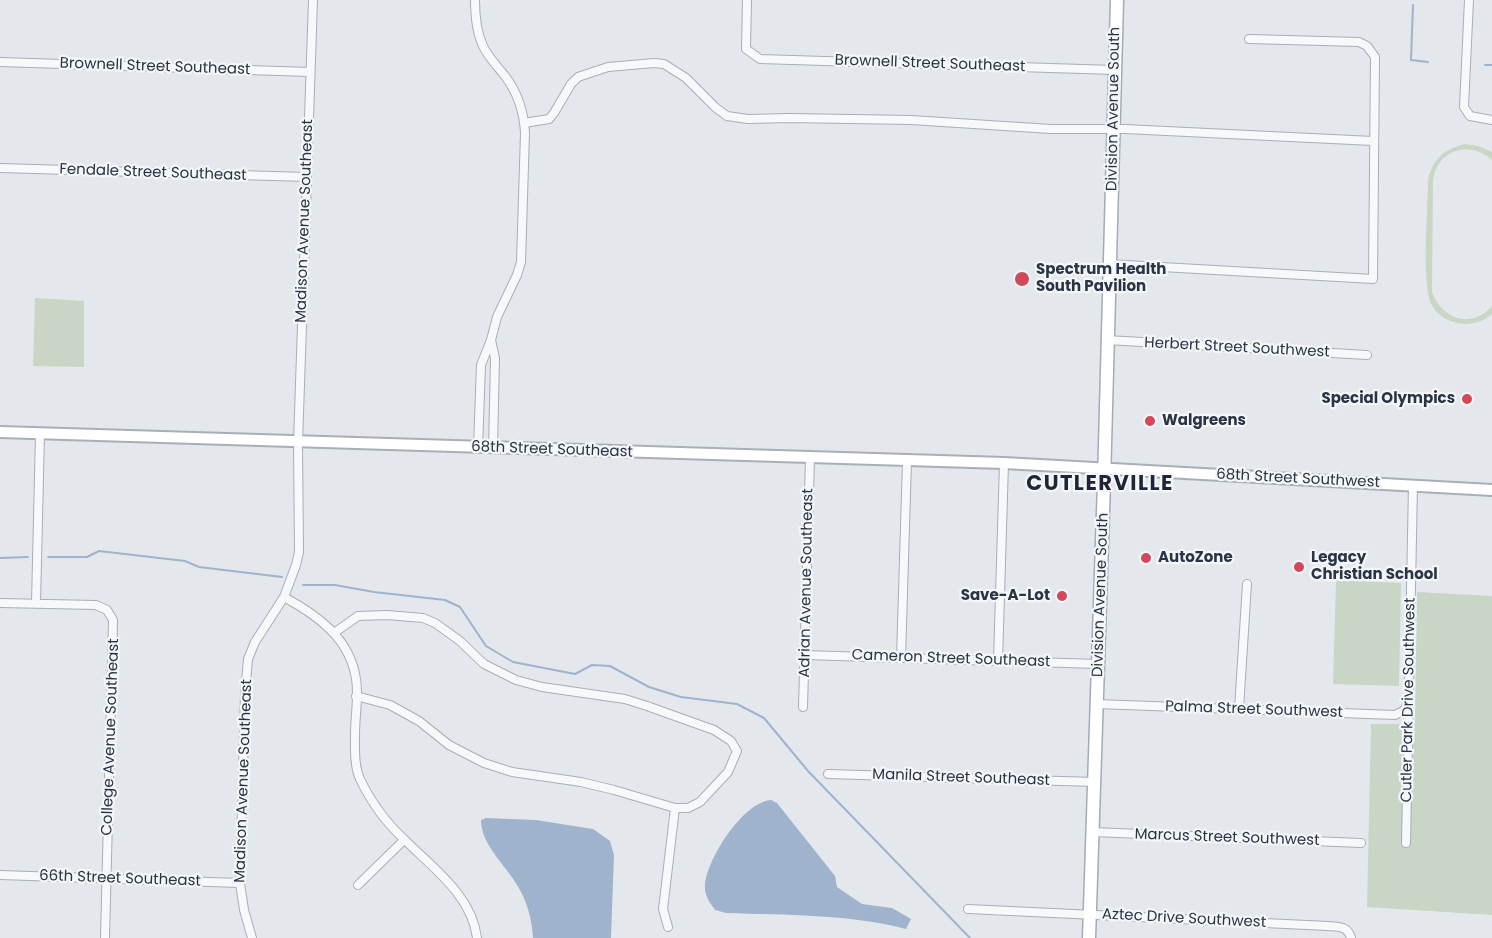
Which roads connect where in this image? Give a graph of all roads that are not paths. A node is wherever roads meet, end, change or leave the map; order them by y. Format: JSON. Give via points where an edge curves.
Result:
{"nodes":[{"id":1,"x":313,"y":0,"type":"edge"},
{"id":2,"x":476,"y":0,"type":"edge"},
{"id":3,"x":747,"y":0,"type":"edge"},
{"id":4,"x":1117,"y":0,"type":"edge"},
{"id":5,"x":1469,"y":0,"type":"edge"},
{"id":6,"x":1249,"y":39,"type":"dead end"},
{"id":7,"x":0,"y":62,"type":"edge"},
{"id":8,"x":1115,"y":70,"type":"junction"},
{"id":9,"x":310,"y":72,"type":"junction"},
{"id":10,"x":1492,"y":120,"type":"edge"},
{"id":11,"x":524,"y":123,"type":"junction"},
{"id":12,"x":1114,"y":130,"type":"junction"},
{"id":13,"x":1374,"y":141,"type":"junction"},
{"id":14,"x":0,"y":168,"type":"edge"},
{"id":15,"x":307,"y":177,"type":"junction"},
{"id":16,"x":1109,"y":264,"type":"junction"},
{"id":17,"x":491,"y":340,"type":"junction"},
{"id":18,"x":1107,"y":340,"type":"junction"},
{"id":19,"x":1367,"y":355,"type":"dead end"},
{"id":20,"x":0,"y":432,"type":"edge"},
{"id":21,"x":40,"y":434,"type":"junction"},
{"id":22,"x":298,"y":442,"type":"junction"},
{"id":23,"x":478,"y":448,"type":"junction"},
{"id":24,"x":493,"y":448,"type":"junction"},
{"id":25,"x":810,"y":458,"type":"junction"},
{"id":26,"x":907,"y":461,"type":"junction"},
{"id":27,"x":1004,"y":463,"type":"junction"},
{"id":28,"x":1105,"y":468,"type":"junction"},
{"id":29,"x":1413,"y":485,"type":"junction"},
{"id":30,"x":1492,"y":490,"type":"edge"},
{"id":31,"x":1247,"y":584,"type":"dead end"},
{"id":32,"x":284,"y":597,"type":"junction"},
{"id":33,"x":0,"y":603,"type":"edge"},
{"id":34,"x":36,"y":603,"type":"junction"},
{"id":35,"x":334,"y":633,"type":"junction"},
{"id":36,"x":804,"y":655,"type":"junction"},
{"id":37,"x":901,"y":658,"type":"junction"},
{"id":38,"x":998,"y":661,"type":"junction"},
{"id":39,"x":1098,"y":664,"type":"junction"},
{"id":40,"x":356,"y":696,"type":"junction"},
{"id":41,"x":1097,"y":704,"type":"junction"},
{"id":42,"x":1408,"y":705,"type":"junction"},
{"id":43,"x":803,"y":707,"type":"dead end"},
{"id":44,"x":1239,"y":710,"type":"junction"},
{"id":45,"x":828,"y":774,"type":"dead end"},
{"id":46,"x":1095,"y":782,"type":"junction"},
{"id":47,"x":675,"y":808,"type":"junction"},
{"id":48,"x":1093,"y":832,"type":"junction"},
{"id":49,"x":404,"y":840,"type":"junction"},
{"id":50,"x":1360,"y":843,"type":"dead end"},
{"id":51,"x":1406,"y":843,"type":"dead end"},
{"id":52,"x":0,"y":875,"type":"edge"},
{"id":53,"x":107,"y":878,"type":"junction"},
{"id":54,"x":240,"y":883,"type":"junction"},
{"id":55,"x":358,"y":885,"type":"dead end"},
{"id":56,"x":968,"y":909,"type":"dead end"},
{"id":57,"x":1090,"y":914,"type":"junction"},
{"id":58,"x":668,"y":927,"type":"dead end"},
{"id":59,"x":1350,"y":935,"type":"edge"},
{"id":60,"x":105,"y":938,"type":"edge"},
{"id":61,"x":252,"y":938,"type":"edge"},
{"id":62,"x":477,"y":938,"type":"edge"},
{"id":63,"x":1089,"y":938,"type":"edge"}],
"edges":[{"from":1,"to":9,"type":"street","name":"Madison Avenue Southeast"},
{"from":2,"to":11,"type":"street","via":[[481,41],[513,89]]},
{"from":3,"to":8,"type":"street","name":"Brownell Street Southeast","via":[[745,41],[748,52],[760,59]]},
{"from":4,"to":8,"type":"main road","name":"Division Avenue South"},
{"from":5,"to":10,"type":"street","via":[[1464,107],[1467,114]]},
{"from":6,"to":13,"type":"street","via":[[1359,42],[1367,46],[1375,57]]},
{"from":7,"to":9,"type":"street","name":"Brownell Street Southeast"},
{"from":8,"to":12,"type":"main road","name":"Division Avenue South"},
{"from":9,"to":15,"type":"street","name":"Madison Avenue Southeast"},
{"from":11,"to":12,"type":"street","via":[[549,118],[578,77],[608,67],[654,63],[664,64],[686,78],[727,116]]},
{"from":11,"to":17,"type":"street","via":[[521,262]]},
{"from":12,"to":13,"type":"street"},
{"from":12,"to":16,"type":"main road","name":"Division Avenue South"},
{"from":13,"to":16,"type":"street","via":[[1373,279]]},
{"from":14,"to":15,"type":"street","name":"Fendale Street Southeast"},
{"from":15,"to":22,"type":"street","name":"Madison Avenue Southeast"},
{"from":16,"to":18,"type":"main road","name":"Division Avenue South"},
{"from":17,"to":23,"type":"street","via":[[481,365]]},
{"from":17,"to":24,"type":"street","via":[[495,358]]},
{"from":18,"to":19,"type":"street","name":"Herbert Street Southwest"},
{"from":18,"to":28,"type":"main road","name":"Division Avenue South"},
{"from":20,"to":21,"type":"main road","name":"68th Street Southeast"},
{"from":21,"to":22,"type":"main road","name":"68th Street Southeast"},
{"from":21,"to":34,"type":"street"},
{"from":22,"to":23,"type":"main road","name":"68th Street Southeast"},
{"from":22,"to":32,"type":"street","name":"Madison Avenue Southeast","via":[[299,552]]},
{"from":23,"to":24,"type":"main road","name":"68th Street Southeast"},
{"from":24,"to":25,"type":"main road","name":"68th Street Southeast"},
{"from":25,"to":26,"type":"main road","name":"68th Street Southeast"},
{"from":25,"to":36,"type":"street","name":"Adrian Avenue Southeast"},
{"from":26,"to":27,"type":"main road","name":"68th Street Southeast"},
{"from":26,"to":37,"type":"street"},
{"from":27,"to":28,"type":"main road","name":"68th Street Southeast"},
{"from":27,"to":38,"type":"street"},
{"from":28,"to":29,"type":"main road","name":"68th Street Southwest"},
{"from":28,"to":39,"type":"main road","name":"Division Avenue South"},
{"from":29,"to":30,"type":"main road","name":"68th Street Southwest"},
{"from":29,"to":42,"type":"street","name":"Cutler Park Drive Southwest"},
{"from":31,"to":44,"type":"street"},
{"from":32,"to":35,"type":"street","via":[[312,613]]},
{"from":32,"to":54,"type":"street","name":"Madison Avenue Southeast","via":[[248,659]]},
{"from":33,"to":34,"type":"street","name":"College Avenue Southeast"},
{"from":34,"to":53,"type":"street","name":"College Avenue Southeast","via":[[96,605],[113,620]]},
{"from":35,"to":40,"type":"street","via":[[351,660],[357,680]]},
{"from":35,"to":47,"type":"street","via":[[358,616],[423,618],[460,640],[484,664],[516,680],[625,699],[714,730],[731,741],[737,752],[728,772],[692,807]]},
{"from":36,"to":37,"type":"street","name":"Cameron Street Southeast"},
{"from":36,"to":43,"type":"street","name":"Adrian Avenue Southeast"},
{"from":37,"to":38,"type":"street","name":"Cameron Street Southeast"},
{"from":38,"to":39,"type":"street","name":"Cameron Street Southeast"},
{"from":39,"to":41,"type":"main road","name":"Division Avenue South"},
{"from":40,"to":47,"type":"street","via":[[390,705],[420,721],[449,745],[484,763],[512,772],[581,782]]},
{"from":40,"to":49,"type":"street","via":[[355,752],[359,776],[374,804]]},
{"from":41,"to":44,"type":"street","name":"Palma Street Southwest"},
{"from":41,"to":46,"type":"main road","name":"Division Avenue South"},
{"from":42,"to":44,"type":"street","name":"Palma Street Southwest","via":[[1395,715]]},
{"from":42,"to":51,"type":"street","name":"Cutler Park Drive Southwest"},
{"from":45,"to":46,"type":"street","name":"Manila Street Southeast"},
{"from":46,"to":48,"type":"main road","name":"Division Avenue South"},
{"from":47,"to":58,"type":"street","via":[[663,909]]},
{"from":48,"to":50,"type":"street","name":"Marcus Street Southwest"},
{"from":48,"to":57,"type":"main road","name":"Division Avenue South"},
{"from":49,"to":55,"type":"street"},
{"from":49,"to":62,"type":"street","via":[[457,892],[476,923]]},
{"from":52,"to":53,"type":"street","name":"66th Street Southeast"},
{"from":53,"to":54,"type":"street","name":"66th Street Southeast"},
{"from":53,"to":60,"type":"street","name":"College Avenue Southeast"},
{"from":54,"to":61,"type":"street","name":"Madison Avenue Southeast"},
{"from":56,"to":57,"type":"street","name":"Aztec Drive Southwest"},
{"from":57,"to":59,"type":"street","name":"Aztec Drive Southwest","via":[[1328,926],[1344,928]]},
{"from":57,"to":63,"type":"main road","name":"Division Avenue South"}]}
